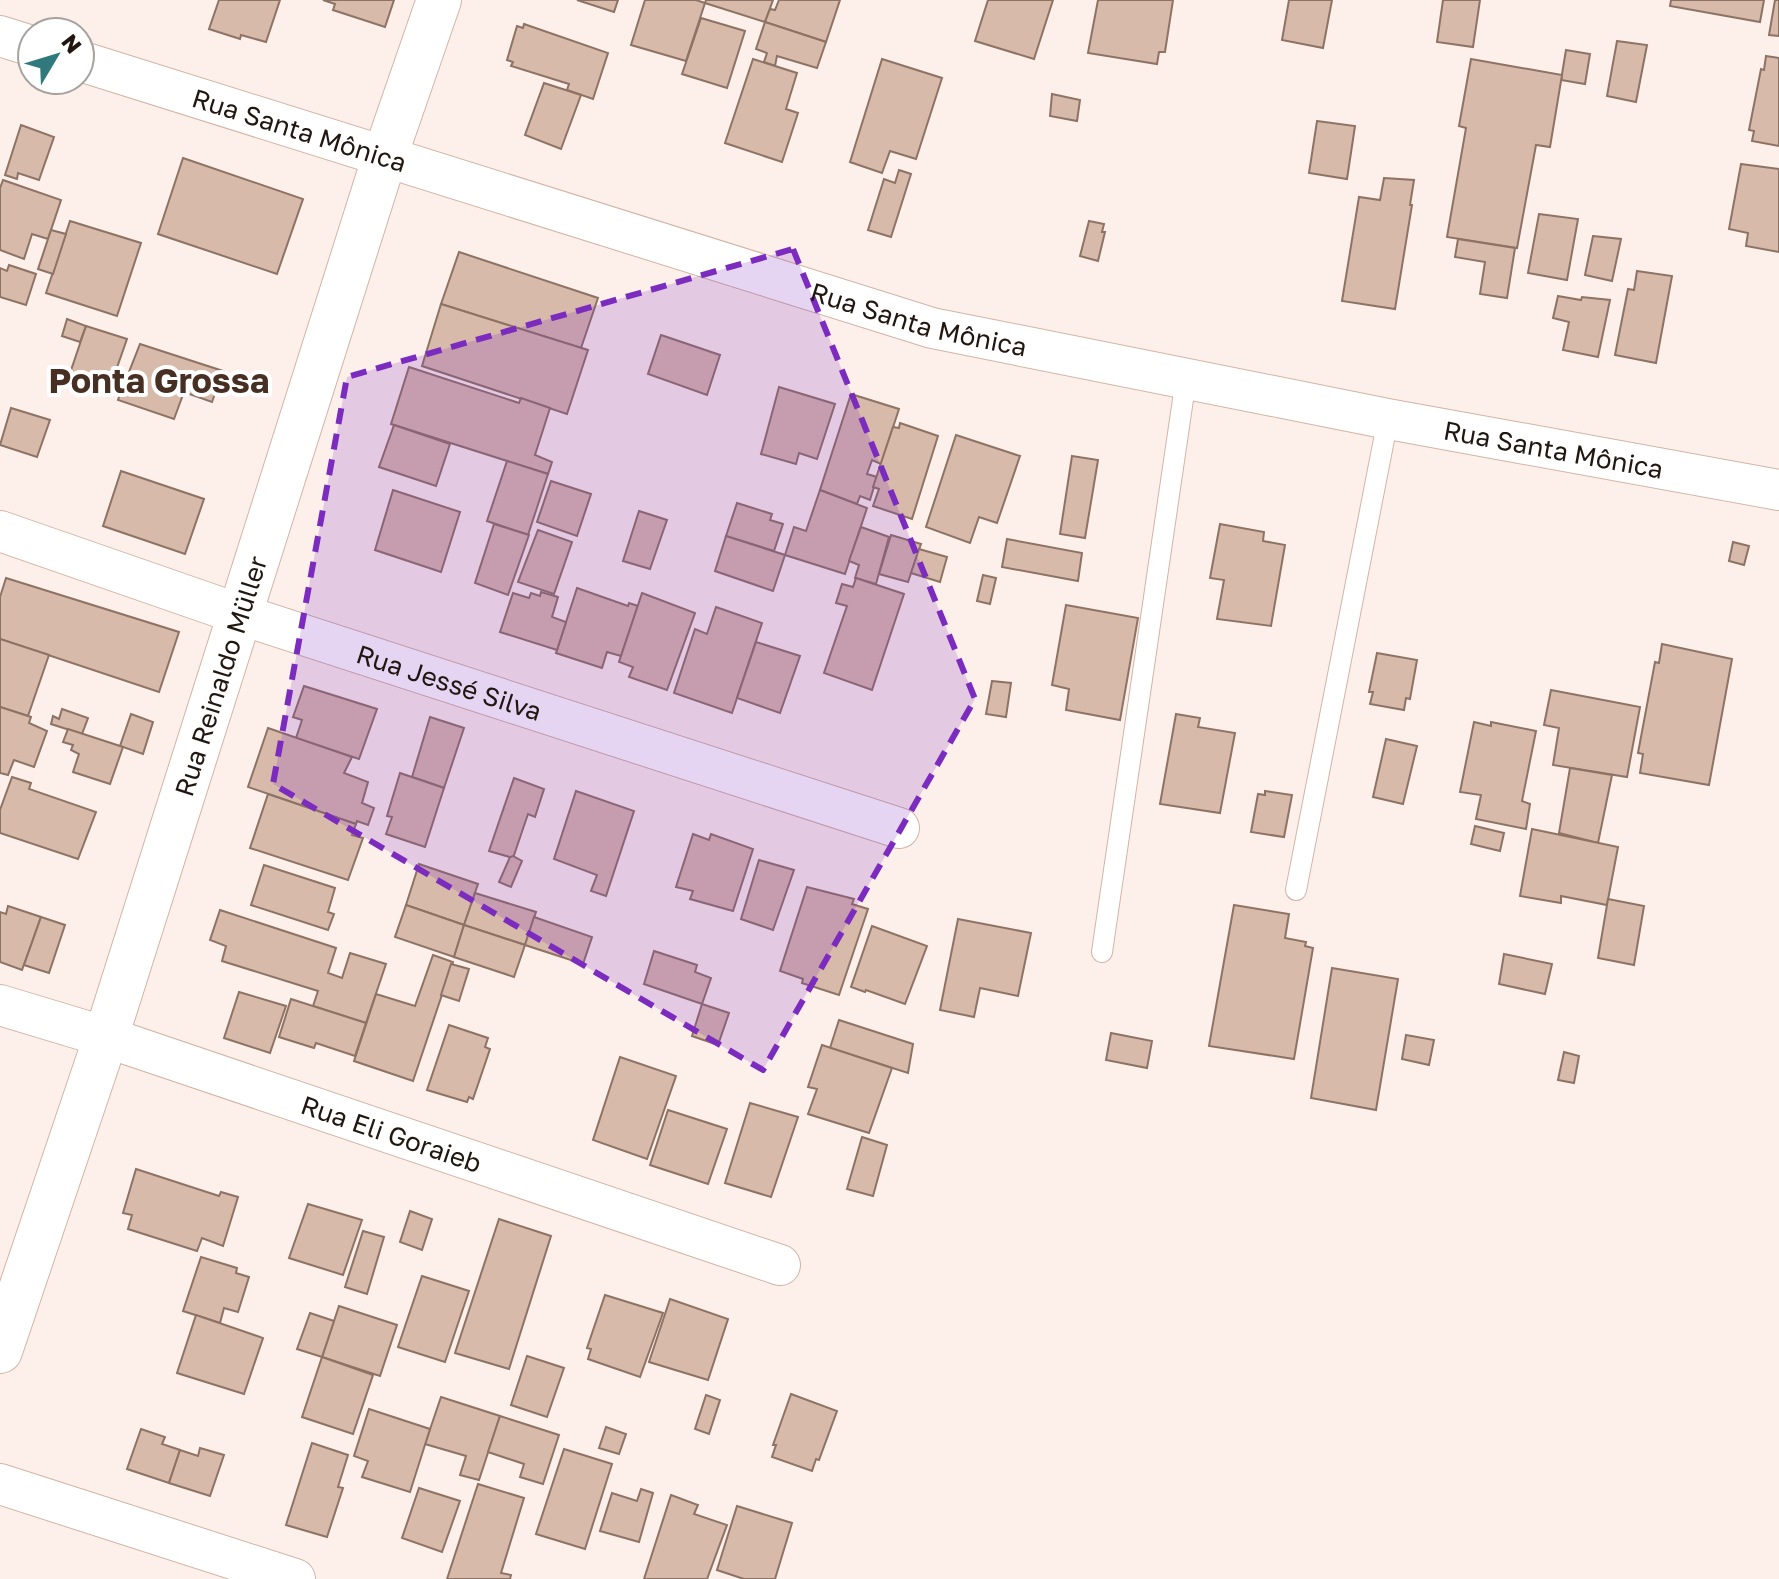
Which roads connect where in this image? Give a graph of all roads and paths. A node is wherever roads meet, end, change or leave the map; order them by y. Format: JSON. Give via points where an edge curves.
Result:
{"nodes":[{"id":1,"x":439,"y":0,"type":"edge"},
{"id":2,"x":96,"y":66,"type":"edge"},
{"id":3,"x":385,"y":156,"type":"junction"},
{"id":4,"x":1186,"y":379,"type":"junction"},
{"id":5,"x":1388,"y":419,"type":"junction"},
{"id":6,"x":1779,"y":490,"type":"edge"},
{"id":7,"x":0,"y":531,"type":"edge"},
{"id":8,"x":239,"y":614,"type":"junction"},
{"id":9,"x":899,"y":828,"type":"dead end"},
{"id":10,"x":1296,"y":890,"type":"dead end"},
{"id":11,"x":1102,"y":952,"type":"dead end"},
{"id":12,"x":0,"y":1005,"type":"edge"},
{"id":13,"x":106,"y":1037,"type":"junction"},
{"id":14,"x":780,"y":1265,"type":"dead end"},
{"id":15,"x":0,"y":1351,"type":"edge"},
{"id":16,"x":0,"y":1484,"type":"edge"},
{"id":17,"x":295,"y":1579,"type":"edge"}],
"edges":[{"from":1,"to":3,"type":"street","name":"Rua Reinaldo Müller"},
{"from":2,"to":3,"type":"street","name":"Rua Santa Mônica"},
{"from":3,"to":4,"type":"street","name":"Rua Santa Mônica","via":[[932,328]]},
{"from":3,"to":8,"type":"street","name":"Rua Reinaldo Müller"},
{"from":4,"to":5,"type":"street","name":"Rua Santa Mônica"},
{"from":4,"to":11,"type":"lane"},
{"from":5,"to":6,"type":"street","name":"Rua Santa Mônica"},
{"from":5,"to":10,"type":"lane"},
{"from":7,"to":8,"type":"street","name":"Rua Jessé Silva"},
{"from":8,"to":9,"type":"street","name":"Rua Jessé Silva"},
{"from":8,"to":13,"type":"street","name":"Rua Reinaldo Müller"},
{"from":12,"to":13,"type":"street","name":"Rua Eli Goraieb"},
{"from":13,"to":14,"type":"street","name":"Rua Eli Goraieb"},
{"from":13,"to":15,"type":"street","name":"Rua Reinaldo Müller"},
{"from":16,"to":17,"type":"street"}]}
